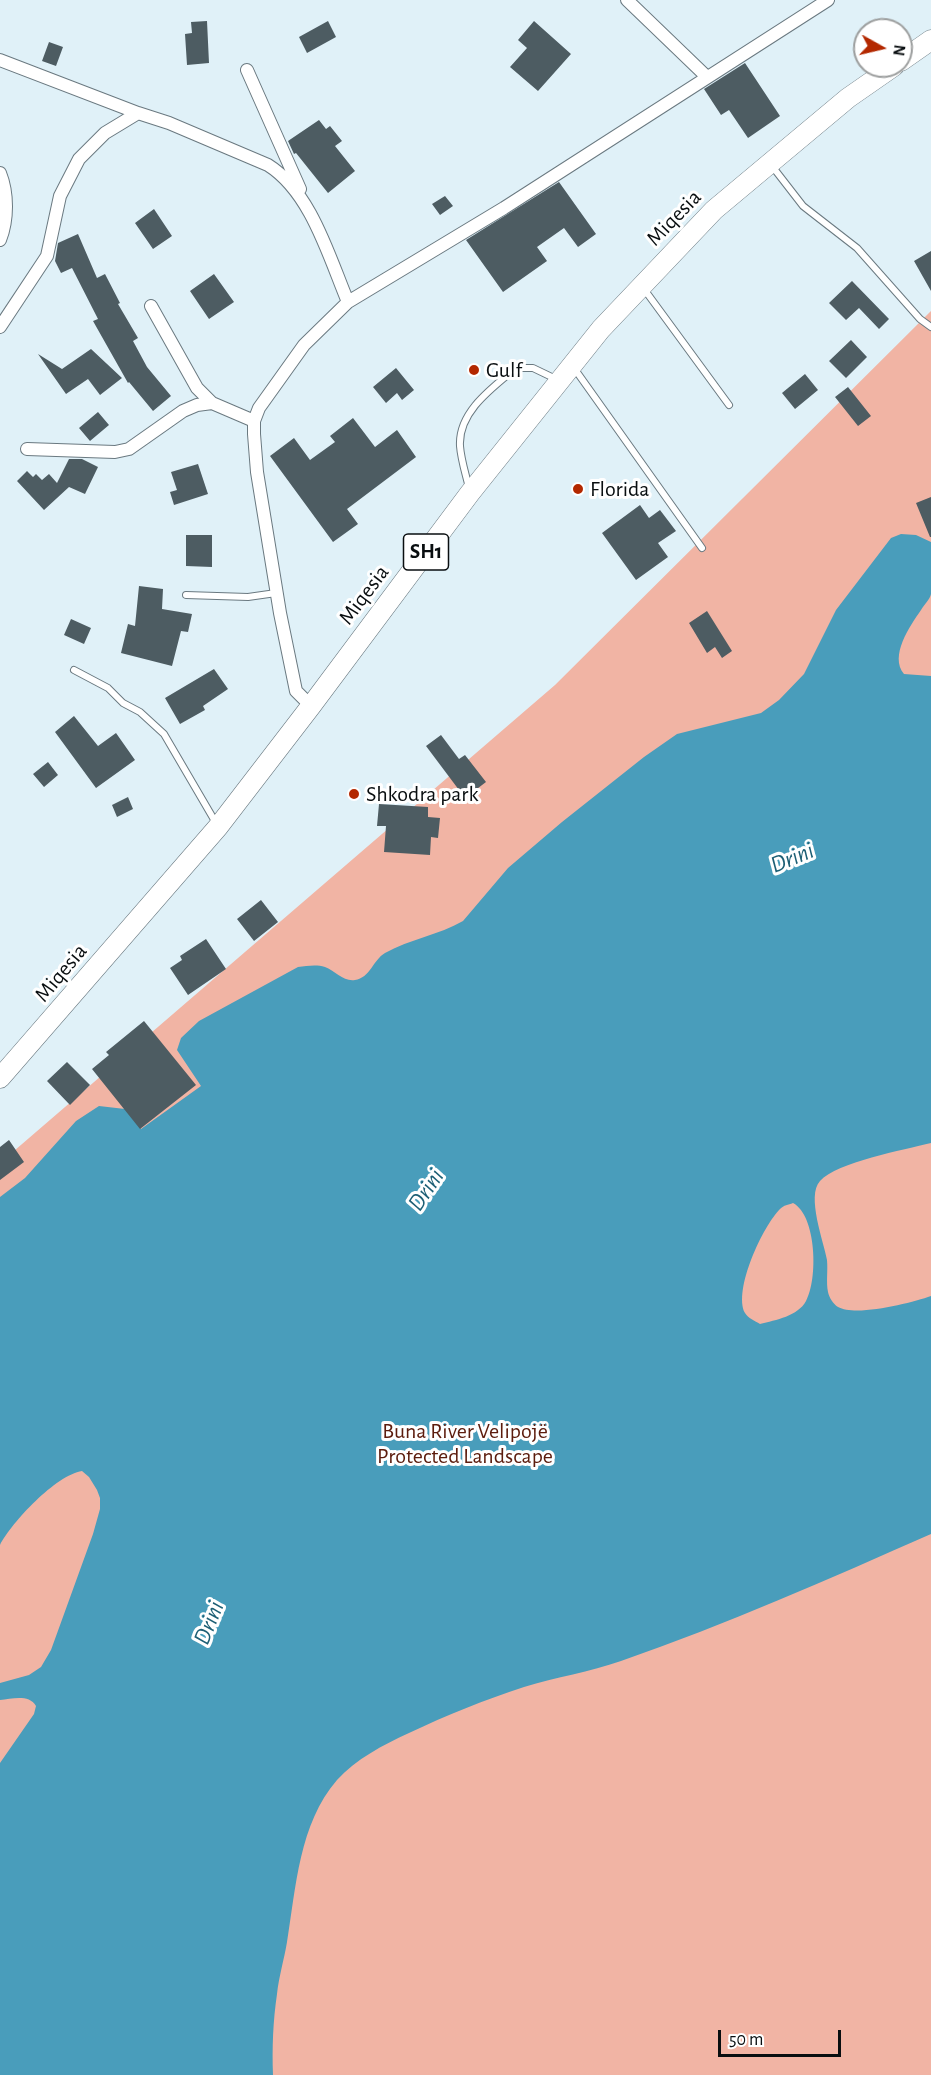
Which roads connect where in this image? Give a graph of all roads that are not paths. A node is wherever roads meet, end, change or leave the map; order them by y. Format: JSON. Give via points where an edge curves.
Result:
{"nodes":[{"id":1,"x":627,"y":0,"type":"edge"},
{"id":2,"x":828,"y":0,"type":"edge"},
{"id":3,"x":931,"y":40,"type":"edge"},
{"id":4,"x":913,"y":53,"type":"edge"},
{"id":5,"x":0,"y":60,"type":"edge"},
{"id":6,"x":247,"y":70,"type":"dead end"},
{"id":7,"x":708,"y":78,"type":"junction"},
{"id":8,"x":877,"y":78,"type":"edge"},
{"id":9,"x":138,"y":113,"type":"junction"},
{"id":10,"x":770,"y":163,"type":"junction"},
{"id":11,"x":0,"y":173,"type":"edge"},
{"id":12,"x":308,"y":207,"type":"junction"},
{"id":13,"x":0,"y":240,"type":"edge"},
{"id":14,"x":642,"y":286,"type":"junction"},
{"id":15,"x":348,"y":302,"type":"junction"},
{"id":16,"x":151,"y":306,"type":"dead end"},
{"id":17,"x":0,"y":327,"type":"edge"},
{"id":18,"x":931,"y":327,"type":"edge"},
{"id":19,"x":572,"y":365,"type":"junction"},
{"id":20,"x":558,"y":381,"type":"junction"},
{"id":21,"x":212,"y":403,"type":"junction"},
{"id":22,"x":729,"y":405,"type":"dead end"},
{"id":23,"x":254,"y":421,"type":"junction"},
{"id":24,"x":27,"y":449,"type":"dead end"},
{"id":25,"x":470,"y":493,"type":"junction"},
{"id":26,"x":702,"y":548,"type":"dead end"},
{"id":27,"x":276,"y":593,"type":"junction"},
{"id":28,"x":186,"y":595,"type":"dead end"},
{"id":29,"x":74,"y":670,"type":"dead end"},
{"id":30,"x":311,"y":706,"type":"junction"},
{"id":31,"x":218,"y":827,"type":"junction"},
{"id":32,"x":0,"y":1078,"type":"edge"}],
"edges":[{"from":1,"to":7,"type":"street"},
{"from":2,"to":7,"type":"street"},
{"from":3,"to":4,"type":"main road"},
{"from":5,"to":9,"type":"street"},
{"from":6,"to":12,"type":"street"},
{"from":7,"to":15,"type":"street"},
{"from":8,"to":10,"type":"main road","name":"Miqesia","number":"SH1"},
{"from":9,"to":12,"type":"street","via":[[268,165],[282,173]]},
{"from":9,"to":17,"type":"street","via":[[105,133],[79,159],[60,196],[47,256]]},
{"from":10,"to":14,"type":"main road","name":"Miqesia","number":"SH1","via":[[714,210]]},
{"from":10,"to":18,"type":"lane","via":[[803,206],[857,249]]},
{"from":11,"to":13,"type":"street","via":[[7,205]]},
{"from":12,"to":15,"type":"street"},
{"from":14,"to":19,"type":"main road","name":"Miqesia","number":"SH1"},
{"from":14,"to":22,"type":"lane"},
{"from":15,"to":23,"type":"street","via":[[304,345]]},
{"from":16,"to":21,"type":"street","via":[[193,381]]},
{"from":19,"to":20,"type":"main road","name":"Miqesia","number":"SH1"},
{"from":19,"to":26,"type":"lane"},
{"from":20,"to":25,"type":"main road","name":"Miqesia","number":"SH1"},
{"from":20,"to":25,"type":"lane","via":[[533,368],[516,368],[463,421],[460,445]]},
{"from":21,"to":23,"type":"street"},
{"from":21,"to":24,"type":"street","via":[[183,411],[129,449]]},
{"from":23,"to":27,"type":"street","via":[[257,472]]},
{"from":25,"to":30,"type":"main road","name":"Miqesia","number":"SH1"},
{"from":27,"to":28,"type":"lane","via":[[248,597]]},
{"from":27,"to":30,"type":"street","via":[[296,691]]},
{"from":29,"to":31,"type":"lane","via":[[108,688],[164,734]]},
{"from":30,"to":31,"type":"main road","name":"Miqesia","number":"SH1"},
{"from":31,"to":32,"type":"main road","name":"Miqesia","number":"SH1"}]}
